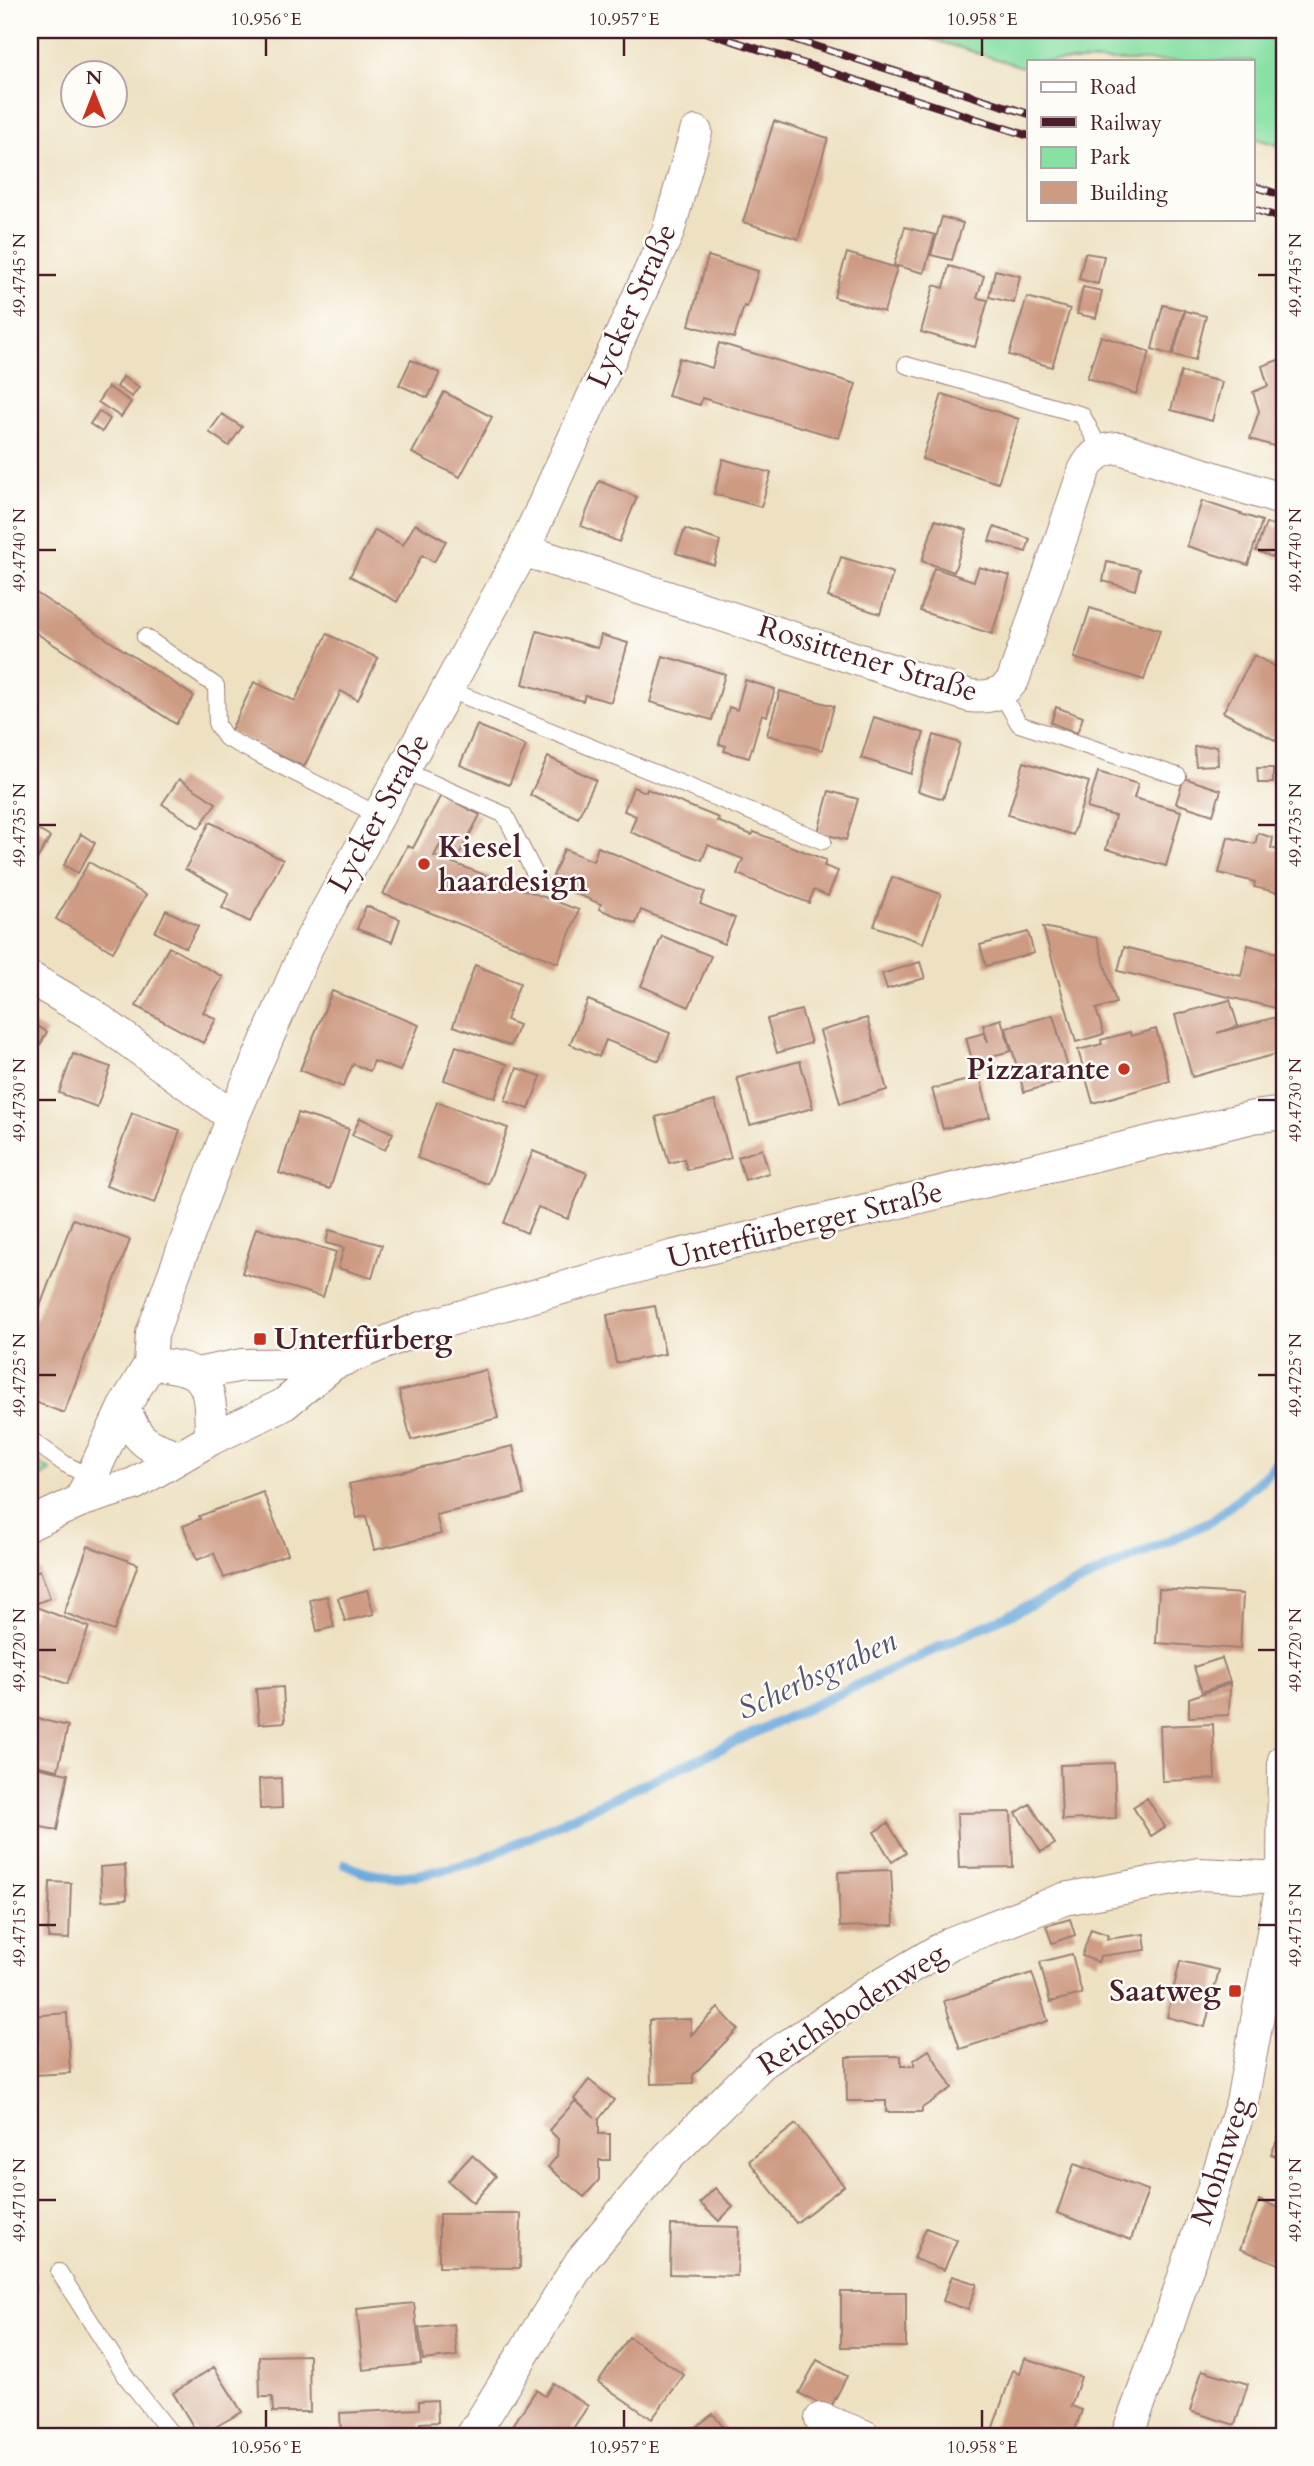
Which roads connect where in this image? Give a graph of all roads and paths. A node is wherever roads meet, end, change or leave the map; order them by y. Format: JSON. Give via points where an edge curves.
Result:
{"nodes":[{"id":1,"x":696,"y":132,"type":"dead end"},
{"id":2,"x":906,"y":365,"type":"dead end"},
{"id":3,"x":1101,"y":451,"type":"junction"},
{"id":4,"x":1284,"y":500,"type":"edge"},
{"id":5,"x":523,"y":550,"type":"junction"},
{"id":6,"x":145,"y":637,"type":"dead end"},
{"id":7,"x":447,"y":689,"type":"junction"},
{"id":8,"x":1001,"y":693,"type":"junction"},
{"id":9,"x":403,"y":770,"type":"junction"},
{"id":10,"x":1178,"y":776,"type":"dead end"},
{"id":11,"x":378,"y":815,"type":"junction"},
{"id":12,"x":823,"y":841,"type":"dead end"},
{"id":13,"x":539,"y":882,"type":"dead end"},
{"id":14,"x":30,"y":978,"type":"edge"},
{"id":15,"x":1284,"y":1113,"type":"edge"},
{"id":16,"x":233,"y":1117,"type":"junction"},
{"id":17,"x":150,"y":1364,"type":"junction"},
{"id":18,"x":333,"y":1364,"type":"junction"},
{"id":19,"x":197,"y":1374,"type":"junction"},
{"id":20,"x":124,"y":1407,"type":"junction"},
{"id":21,"x":30,"y":1439,"type":"edge"},
{"id":22,"x":211,"y":1439,"type":"junction"},
{"id":23,"x":180,"y":1457,"type":"junction"},
{"id":24,"x":86,"y":1489,"type":"junction"},
{"id":25,"x":30,"y":1524,"type":"edge"},
{"id":26,"x":1284,"y":1760,"type":"edge"},
{"id":27,"x":1284,"y":1878,"type":"edge"},
{"id":28,"x":59,"y":2273,"type":"dead end"},
{"id":29,"x":821,"y":2419,"type":"dead end"},
{"id":30,"x":173,"y":2436,"type":"edge"},
{"id":31,"x":472,"y":2436,"type":"edge"},
{"id":32,"x":864,"y":2436,"type":"edge"},
{"id":33,"x":1127,"y":2436,"type":"edge"}],
"edges":[{"from":1,"to":5,"type":"street","name":"Lycker Straße","via":[[668,232]]},
{"from":2,"to":3,"type":"lane","via":[[1082,415]]},
{"from":3,"to":4,"type":"street","via":[[1120,448]]},
{"from":3,"to":8,"type":"street","name":"Rossittener Straße","via":[[1084,471],[1017,672]]},
{"from":5,"to":7,"type":"street","name":"Lycker Straße"},
{"from":5,"to":8,"type":"street","name":"Rossittener Straße","via":[[970,696]]},
{"from":6,"to":11,"type":"lane","via":[[216,687],[217,725],[226,738]]},
{"from":7,"to":9,"type":"street","name":"Lycker Straße"},
{"from":7,"to":12,"type":"lane"},
{"from":8,"to":10,"type":"lane","via":[[1019,724]]},
{"from":9,"to":11,"type":"street","name":"Lycker Straße"},
{"from":9,"to":13,"type":"lane","via":[[505,815]]},
{"from":11,"to":16,"type":"street","name":"Lycker Straße","via":[[307,947]]},
{"from":14,"to":16,"type":"street","via":[[90,1013]]},
{"from":15,"to":18,"type":"street","name":"Unterfürberger Straße","via":[[671,1257],[421,1328]]},
{"from":16,"to":17,"type":"street","name":"Lycker Straße","via":[[152,1334]]},
{"from":17,"to":19,"type":"street","name":"Unterfürberger Straße","via":[[173,1365]]},
{"from":17,"to":20,"type":"street","name":"Lycker Straße"},
{"from":18,"to":19,"type":"street","name":"Unterfürberger Straße","via":[[242,1365]]},
{"from":18,"to":22,"type":"street","name":"Unterfürberger Straße","via":[[283,1405]]},
{"from":19,"to":22,"type":"street","via":[[211,1398]]},
{"from":20,"to":23,"type":"street","via":[[132,1429],[148,1446]]},
{"from":20,"to":24,"type":"street","name":"Lycker Straße"},
{"from":21,"to":24,"type":"lane","via":[[65,1464]]},
{"from":22,"to":23,"type":"street","name":"Unterfürberger Straße"},
{"from":23,"to":24,"type":"street","name":"Unterfürberger Straße","via":[[134,1484]]},
{"from":24,"to":25,"type":"street","name":"Unterfürberger Straße"},
{"from":26,"to":27,"type":"street"},
{"from":27,"to":31,"type":"street","name":"Reichsbodenweg","via":[[1199,1874],[1064,1899],[951,1942],[762,2063],[668,2157],[581,2262]]},
{"from":27,"to":33,"type":"street","name":"Mohnweg","via":[[1242,2102]]},
{"from":28,"to":30,"type":"lane","via":[[127,2378]]},
{"from":29,"to":32,"type":"street"}]}
